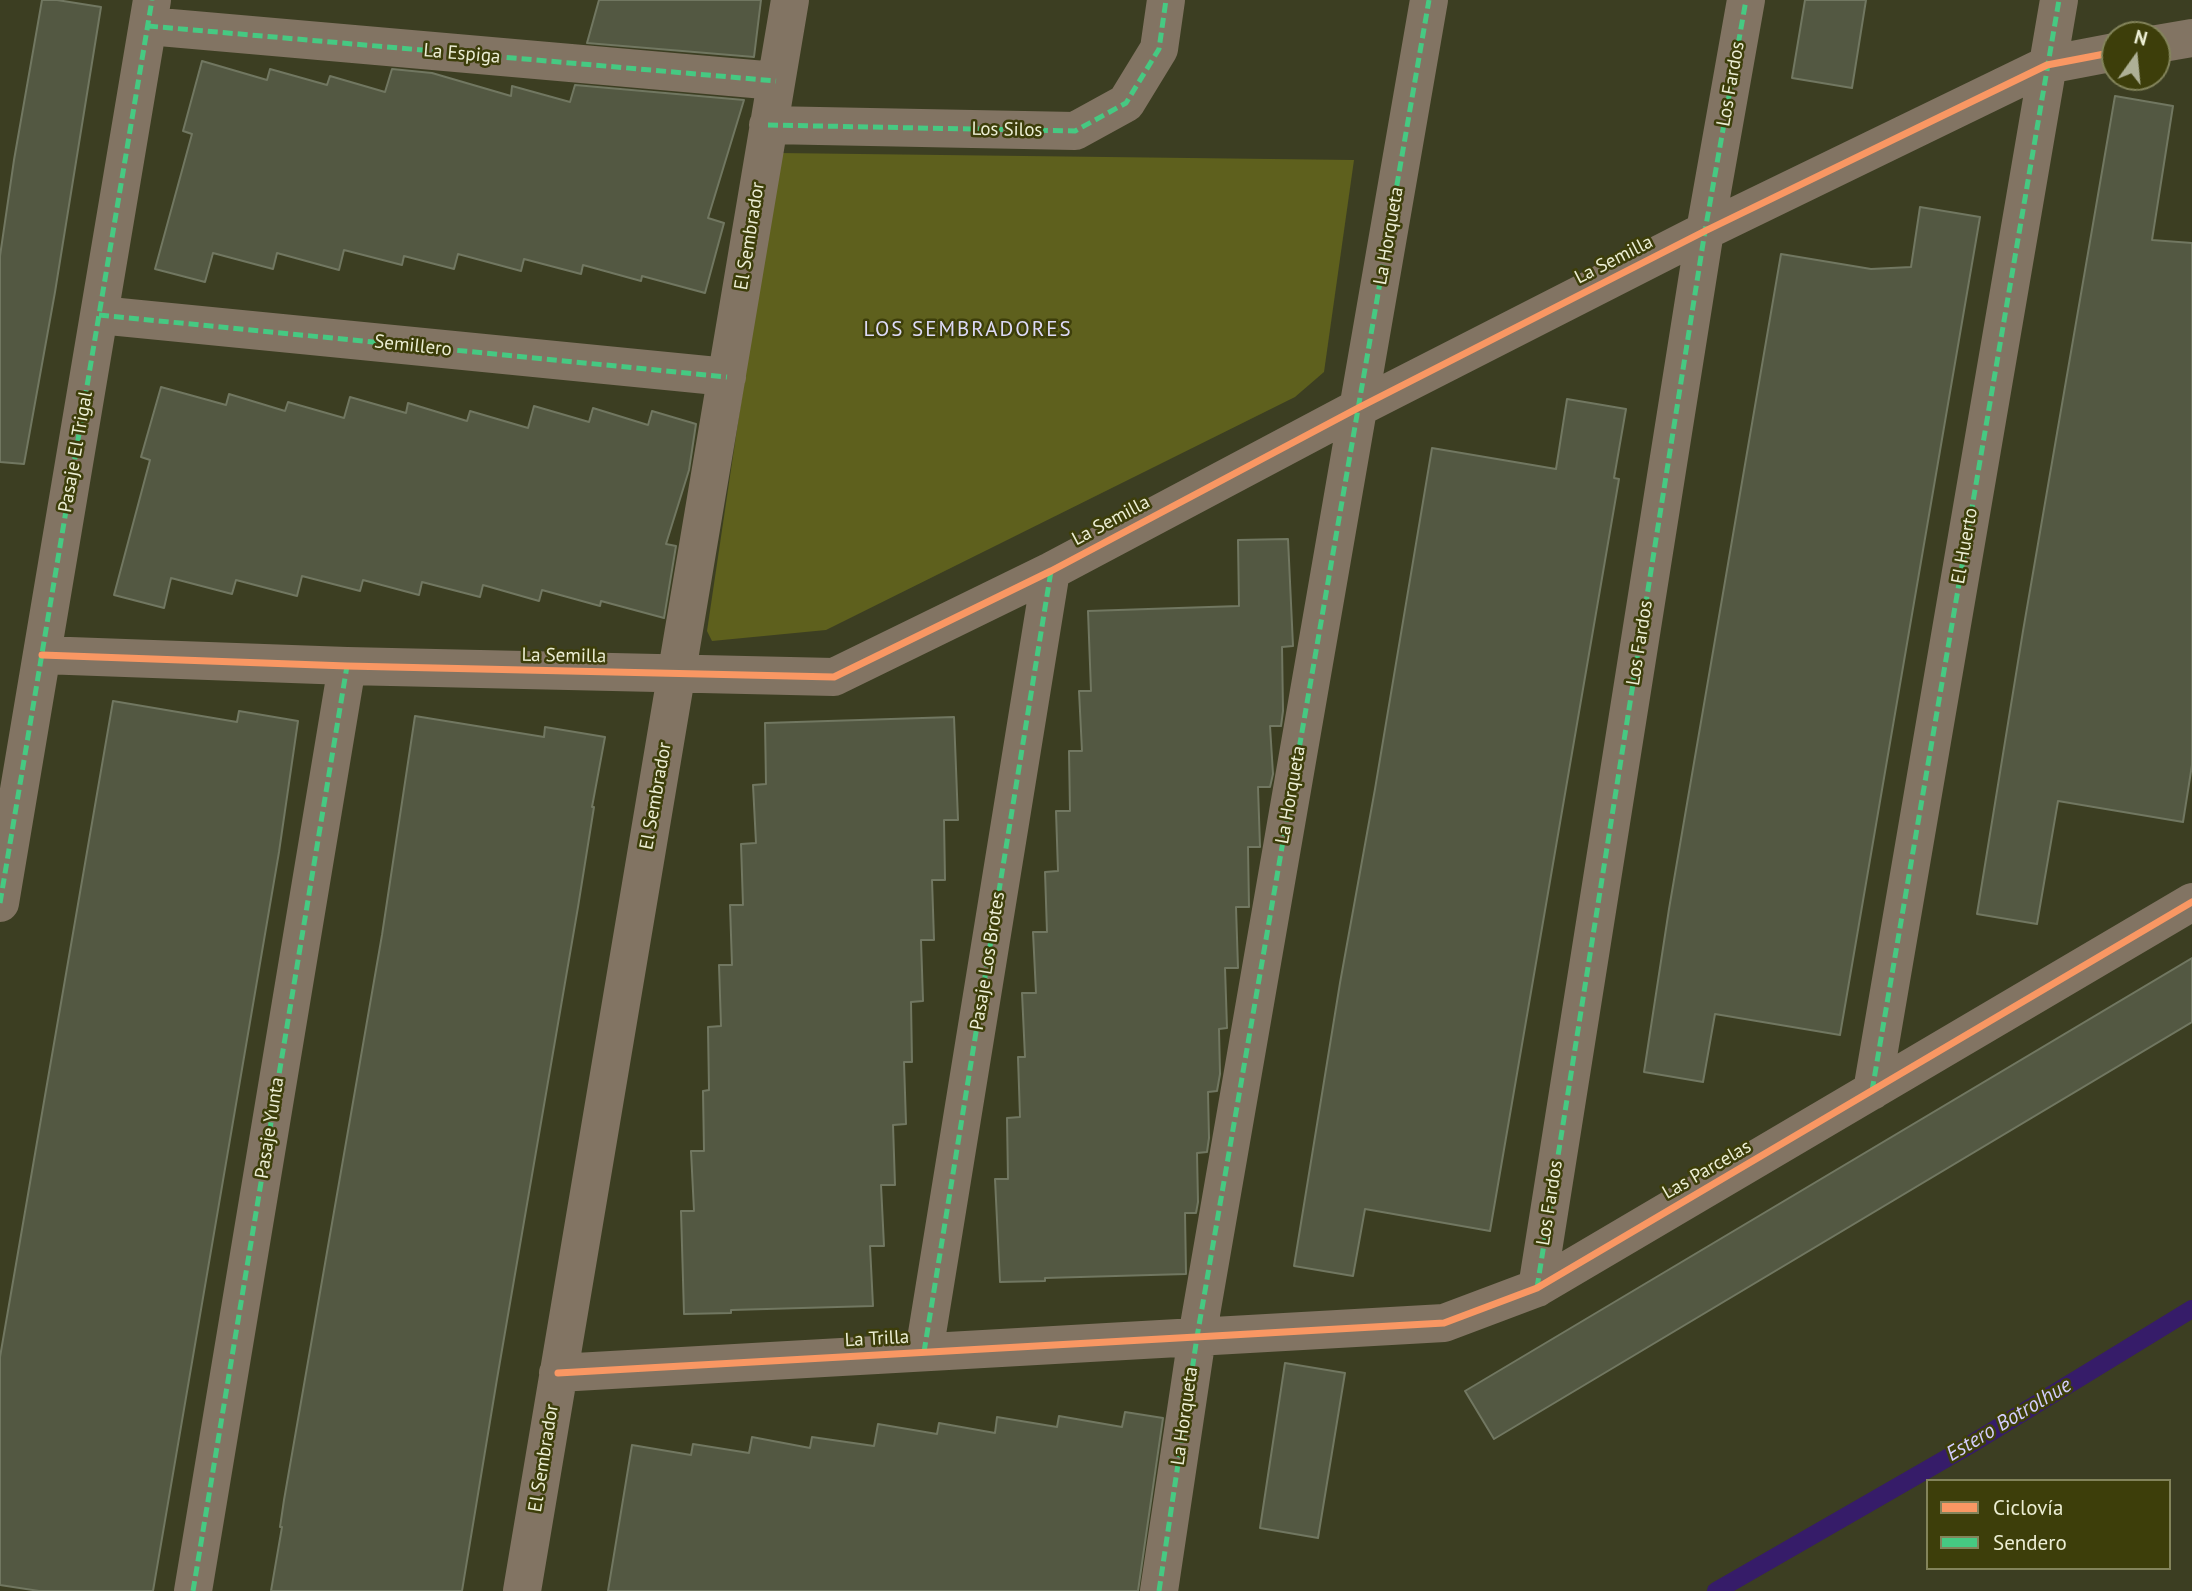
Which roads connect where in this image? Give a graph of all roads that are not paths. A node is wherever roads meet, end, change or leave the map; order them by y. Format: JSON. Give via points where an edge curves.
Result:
{"nodes":[{"id":1,"x":790,"y":0,"type":"edge"},
{"id":2,"x":1166,"y":0,"type":"edge"},
{"id":3,"x":1429,"y":0,"type":"edge"},
{"id":4,"x":1746,"y":0,"type":"edge"},
{"id":5,"x":2059,"y":0,"type":"edge"},
{"id":6,"x":150,"y":13,"type":"edge"},
{"id":7,"x":2192,"y":38,"type":"edge"},
{"id":8,"x":2171,"y":42,"type":"edge"},
{"id":9,"x":2101,"y":55,"type":"edge"},
{"id":10,"x":2048,"y":65,"type":"junction"},
{"id":11,"x":776,"y":81,"type":"junction"},
{"id":12,"x":768,"y":125,"type":"junction"},
{"id":13,"x":1705,"y":231,"type":"junction"},
{"id":14,"x":99,"y":314,"type":"junction"},
{"id":15,"x":727,"y":377,"type":"junction"},
{"id":16,"x":1358,"y":408,"type":"junction"},
{"id":17,"x":1051,"y":571,"type":"junction"},
{"id":18,"x":42,"y":655,"type":"junction"},
{"id":19,"x":347,"y":666,"type":"junction"},
{"id":20,"x":677,"y":674,"type":"junction"},
{"id":21,"x":2192,"y":902,"type":"edge"},
{"id":22,"x":0,"y":904,"type":"edge"},
{"id":23,"x":1872,"y":1091,"type":"junction"},
{"id":24,"x":1537,"y":1287,"type":"junction"},
{"id":25,"x":1197,"y":1337,"type":"junction"},
{"id":26,"x":924,"y":1352,"type":"junction"},
{"id":27,"x":558,"y":1373,"type":"junction"},
{"id":28,"x":193,"y":1591,"type":"edge"},
{"id":29,"x":522,"y":1591,"type":"edge"},
{"id":30,"x":1159,"y":1591,"type":"edge"}],
"edges":[{"from":1,"to":11,"type":"street","name":"El Sembrador"},
{"from":2,"to":12,"type":"street","name":"Los Silos","via":[[1159,50],[1126,103],[1075,131]]},
{"from":3,"to":16,"type":"street","name":"La Horqueta"},
{"from":4,"to":13,"type":"street","name":"Los Fardos"},
{"from":5,"to":10,"type":"street","name":"El Huerto"},
{"from":6,"to":11,"type":"street","name":"La Espiga"},
{"from":6,"to":14,"type":"street","name":"Pasaje El Trigal"},
{"from":7,"to":8,"type":"street"},
{"from":9,"to":10,"type":"street","name":"La Semilla"},
{"from":10,"to":13,"type":"street","name":"La Semilla"},
{"from":10,"to":23,"type":"street","name":"El Huerto"},
{"from":11,"to":12,"type":"street","name":"El Sembrador"},
{"from":12,"to":15,"type":"street","name":"El Sembrador"},
{"from":13,"to":16,"type":"street","name":"La Semilla"},
{"from":13,"to":24,"type":"street","name":"Los Fardos"},
{"from":14,"to":15,"type":"street","name":"Semillero"},
{"from":14,"to":18,"type":"street","name":"Pasaje El Trigal"},
{"from":15,"to":20,"type":"street","name":"El Sembrador"},
{"from":16,"to":17,"type":"street","name":"La Semilla"},
{"from":16,"to":25,"type":"street","name":"La Horqueta"},
{"from":17,"to":20,"type":"street","name":"La Semilla","via":[[834,677]]},
{"from":17,"to":26,"type":"street","name":"Pasaje Los Brotes"},
{"from":18,"to":19,"type":"street","name":"La Semilla"},
{"from":18,"to":22,"type":"street","name":"Pasaje El Trigal"},
{"from":19,"to":20,"type":"street","name":"La Semilla"},
{"from":19,"to":28,"type":"street","name":"Pasaje Yunta"},
{"from":20,"to":27,"type":"street","name":"El Sembrador"},
{"from":21,"to":23,"type":"street","name":"Las Parcelas"},
{"from":23,"to":24,"type":"street","name":"Las Parcelas"},
{"from":24,"to":25,"type":"street","name":"Las Parcelas","via":[[1444,1323]]},
{"from":25,"to":26,"type":"street","name":"La Trilla"},
{"from":25,"to":30,"type":"street","name":"La Horqueta"},
{"from":26,"to":27,"type":"street","name":"La Trilla"},
{"from":27,"to":29,"type":"street","name":"El Sembrador"}]}
